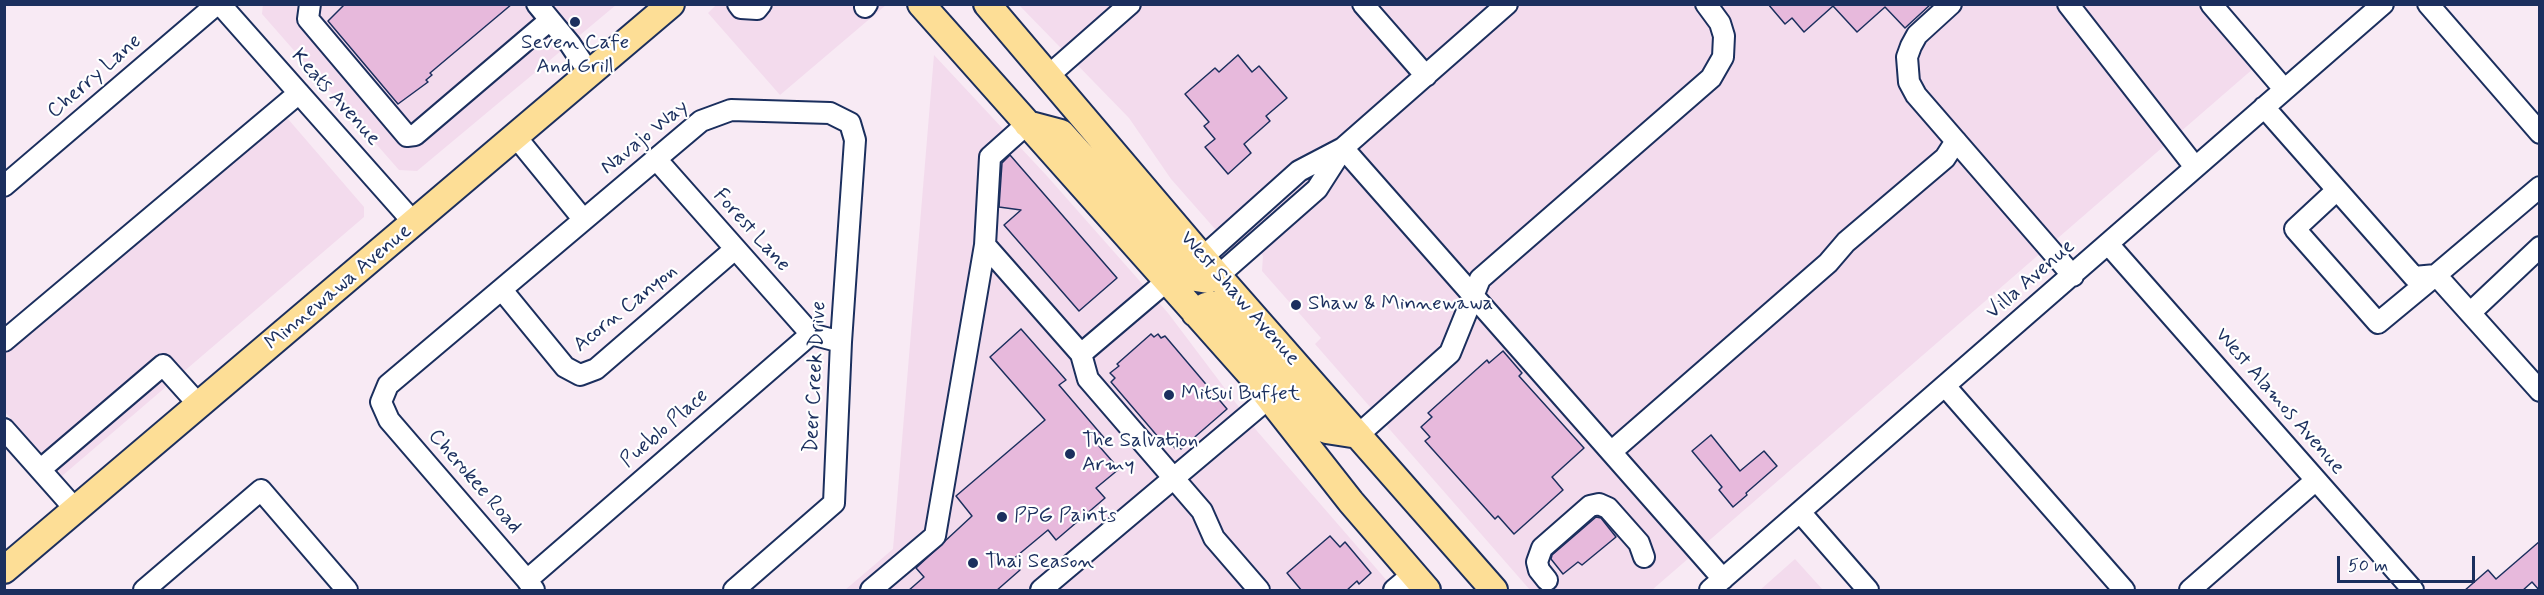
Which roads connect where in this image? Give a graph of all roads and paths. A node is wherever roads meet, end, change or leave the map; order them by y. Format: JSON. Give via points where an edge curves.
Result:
{"nodes":[{"id":1,"x":219,"y":4,"type":"edge"},
{"id":2,"x":310,"y":4,"type":"edge"},
{"id":3,"x":537,"y":4,"type":"edge"},
{"id":4,"x":671,"y":4,"type":"edge"},
{"id":5,"x":738,"y":4,"type":"edge"},
{"id":6,"x":761,"y":4,"type":"edge"},
{"id":7,"x":921,"y":4,"type":"edge"},
{"id":8,"x":987,"y":4,"type":"edge"},
{"id":9,"x":1130,"y":4,"type":"edge"},
{"id":10,"x":1363,"y":4,"type":"edge"},
{"id":11,"x":1506,"y":4,"type":"edge"},
{"id":12,"x":1706,"y":4,"type":"edge"},
{"id":13,"x":1951,"y":4,"type":"edge"},
{"id":14,"x":2067,"y":4,"type":"edge"},
{"id":15,"x":2211,"y":4,"type":"edge"},
{"id":16,"x":2383,"y":4,"type":"edge"},
{"id":17,"x":2428,"y":4,"type":"edge"},
{"id":18,"x":550,"y":20,"type":"junction"},
{"id":19,"x":590,"y":74,"type":"junction"},
{"id":20,"x":1048,"y":76,"type":"junction"},
{"id":21,"x":1426,"y":76,"type":"junction"},
{"id":22,"x":2284,"y":89,"type":"junction"},
{"id":23,"x":299,"y":93,"type":"junction"},
{"id":24,"x":2264,"y":107,"type":"junction"},
{"id":25,"x":850,"y":123,"type":"joint"},
{"id":26,"x":1027,"y":124,"type":"junction"},
{"id":27,"x":2540,"y":133,"type":"edge"},
{"id":28,"x":516,"y":137,"type":"junction"},
{"id":29,"x":1956,"y":141,"type":"junction"},
{"id":30,"x":1343,"y":148,"type":"junction"},
{"id":31,"x":656,"y":159,"type":"junction"},
{"id":32,"x":2195,"y":167,"type":"junction"},
{"id":33,"x":4,"y":186,"type":"edge"},
{"id":34,"x":2540,"y":187,"type":"edge"},
{"id":35,"x":2337,"y":190,"type":"junction"},
{"id":36,"x":583,"y":219,"type":"junction"},
{"id":37,"x":415,"y":224,"type":"junction"},
{"id":38,"x":985,"y":245,"type":"junction"},
{"id":39,"x":2109,"y":245,"type":"junction"},
{"id":40,"x":2540,"y":247,"type":"edge"},
{"id":41,"x":735,"y":249,"type":"junction"},
{"id":42,"x":1210,"y":267,"type":"junction"},
{"id":43,"x":2436,"y":275,"type":"junction"},
{"id":44,"x":2073,"y":276,"type":"junction"},
{"id":45,"x":1168,"y":280,"type":"junction"},
{"id":46,"x":501,"y":290,"type":"junction"},
{"id":47,"x":1473,"y":295,"type":"junction"},
{"id":48,"x":1196,"y":313,"type":"junction"},
{"id":49,"x":2470,"y":313,"type":"junction"},
{"id":50,"x":811,"y":334,"type":"junction"},
{"id":51,"x":4,"y":341,"type":"edge"},
{"id":52,"x":841,"y":342,"type":"junction"},
{"id":53,"x":1081,"y":354,"type":"junction"},
{"id":54,"x":1945,"y":386,"type":"junction"},
{"id":55,"x":2540,"y":391,"type":"edge"},
{"id":56,"x":1270,"y":397,"type":"junction"},
{"id":57,"x":381,"y":402,"type":"joint"},
{"id":58,"x":199,"y":405,"type":"junction"},
{"id":59,"x":4,"y":429,"type":"edge"},
{"id":60,"x":1358,"y":435,"type":"junction"},
{"id":61,"x":1611,"y":452,"type":"junction"},
{"id":62,"x":41,"y":469,"type":"junction"},
{"id":63,"x":1173,"y":479,"type":"junction"},
{"id":64,"x":2316,"y":480,"type":"junction"},
{"id":65,"x":76,"y":510,"type":"junction"},
{"id":66,"x":1800,"y":512,"type":"junction"},
{"id":67,"x":1644,"y":557,"type":"dead end"},
{"id":68,"x":4,"y":570,"type":"edge"},
{"id":69,"x":1547,"y":580,"type":"dead end"},
{"id":70,"x":530,"y":585,"type":"edge"},
{"id":71,"x":1411,"y":585,"type":"edge"},
{"id":72,"x":1714,"y":587,"type":"edge"},
{"id":73,"x":144,"y":591,"type":"edge"},
{"id":74,"x":347,"y":591,"type":"edge"},
{"id":75,"x":734,"y":591,"type":"edge"},
{"id":76,"x":871,"y":591,"type":"edge"},
{"id":77,"x":1041,"y":591,"type":"edge"},
{"id":78,"x":1259,"y":591,"type":"edge"},
{"id":79,"x":1494,"y":591,"type":"edge"},
{"id":80,"x":1868,"y":591,"type":"edge"},
{"id":81,"x":2124,"y":591,"type":"edge"},
{"id":82,"x":2190,"y":591,"type":"edge"},
{"id":83,"x":2413,"y":591,"type":"edge"}],
"edges":[{"from":1,"to":23,"type":"street","name":"Keats Avenue"},
{"from":1,"to":33,"type":"street","name":"Cherry Lane"},
{"from":2,"to":18,"type":"street","via":[[308,19],[407,136],[415,135]]},
{"from":3,"to":18,"type":"street"},
{"from":4,"to":19,"type":"main road","name":"Minnewawa Avenue"},
{"from":5,"to":6,"type":"street","via":[[741,8],[757,9]]},
{"from":7,"to":26,"type":"main road","name":"West Shaw Avenue"},
{"from":8,"to":20,"type":"main road","name":"West Shaw Avenue"},
{"from":9,"to":20,"type":"street"},
{"from":10,"to":21,"type":"street"},
{"from":11,"to":21,"type":"street"},
{"from":12,"to":47,"type":"street","via":[[1724,36],[1723,57],[1711,78],[1480,279]]},
{"from":13,"to":29,"type":"street","via":[[1917,35],[1907,68],[1916,95]]},
{"from":14,"to":32,"type":"street"},
{"from":15,"to":22,"type":"street"},
{"from":16,"to":22,"type":"street","name":"Villa Avenue"},
{"from":17,"to":27,"type":"street"},
{"from":18,"to":19,"type":"street"},
{"from":19,"to":28,"type":"main road","name":"Minnewawa Avenue"},
{"from":20,"to":42,"type":"main road","name":"West Shaw Avenue"},
{"from":21,"to":30,"type":"street"},
{"from":22,"to":24,"type":"street","name":"Villa Avenue"},
{"from":23,"to":37,"type":"street","name":"Keats Avenue"},
{"from":23,"to":51,"type":"street"},
{"from":24,"to":32,"type":"street","name":"Villa Avenue"},
{"from":24,"to":35,"type":"street"},
{"from":25,"to":31,"type":"street","name":"Navajo Way","via":[[830,113],[731,110],[701,121]]},
{"from":25,"to":52,"type":"street","name":"Deer Creek Drive","via":[[855,140]]},
{"from":26,"to":38,"type":"street","via":[[990,156]]},
{"from":26,"to":42,"type":"main road","via":[[1061,133],[1187,272],[1208,280]]},
{"from":26,"to":45,"type":"main road","name":"West Shaw Avenue"},
{"from":28,"to":36,"type":"street"},
{"from":28,"to":37,"type":"main road","name":"Minnewawa Avenue"},
{"from":29,"to":44,"type":"street"},
{"from":29,"to":61,"type":"street","via":[[1945,158]]},
{"from":30,"to":42,"type":"street","via":[[1317,189]]},
{"from":30,"to":47,"type":"street"},
{"from":31,"to":36,"type":"street","name":"Navajo Way"},
{"from":31,"to":41,"type":"street","name":"Forest Lane"},
{"from":32,"to":39,"type":"street","name":"Villa Avenue"},
{"from":34,"to":43,"type":"street"},
{"from":35,"to":43,"type":"street","via":[[2414,277]]},
{"from":35,"to":43,"type":"street","via":[[2295,229],[2378,323]]},
{"from":36,"to":46,"type":"street","name":"Navajo Way"},
{"from":37,"to":58,"type":"main road","name":"Minnewawa Avenue"},
{"from":38,"to":53,"type":"street"},
{"from":38,"to":76,"type":"street","via":[[934,536]]},
{"from":39,"to":44,"type":"street","name":"Villa Avenue"},
{"from":39,"to":64,"type":"street","name":"West Alamos Avenue"},
{"from":40,"to":49,"type":"street"},
{"from":41,"to":46,"type":"street","name":"Acorn Canyon","via":[[596,369],[580,375],[565,367]]},
{"from":41,"to":50,"type":"street","name":"Forest Lane"},
{"from":42,"to":60,"type":"main road","name":"West Shaw Avenue"},
{"from":43,"to":49,"type":"street"},
{"from":44,"to":54,"type":"street","name":"Villa Avenue"},
{"from":45,"to":48,"type":"main road","name":"West Shaw Avenue"},
{"from":45,"to":53,"type":"street"},
{"from":46,"to":57,"type":"street","name":"Navajo Way","via":[[388,385]]},
{"from":47,"to":60,"type":"street","via":[[1450,353]]},
{"from":47,"to":61,"type":"street"},
{"from":48,"to":56,"type":"main road","name":"West Shaw Avenue"},
{"from":48,"to":60,"type":"main road","via":[[1206,306],[1215,305],[1222,310],[1326,430]]},
{"from":49,"to":55,"type":"street"},
{"from":50,"to":52,"type":"street"},
{"from":50,"to":70,"type":"street","name":"Pueblo Place"},
{"from":52,"to":75,"type":"street","name":"Deer Creek Drive","via":[[834,503]]},
{"from":53,"to":63,"type":"street","via":[[1088,379]]},
{"from":54,"to":66,"type":"street","name":"Villa Avenue"},
{"from":54,"to":81,"type":"street"},
{"from":56,"to":63,"type":"street"},
{"from":56,"to":71,"type":"main road","name":"West Shaw Avenue"},
{"from":57,"to":70,"type":"street","name":"Cherokee Road","via":[[389,420]]},
{"from":58,"to":62,"type":"street","via":[[163,365]]},
{"from":58,"to":65,"type":"main road","name":"Minnewawa Avenue"},
{"from":59,"to":62,"type":"street"},
{"from":60,"to":79,"type":"main road","name":"West Shaw Avenue"},
{"from":61,"to":72,"type":"street"},
{"from":62,"to":65,"type":"street"},
{"from":63,"to":77,"type":"street"},
{"from":63,"to":78,"type":"street","via":[[1202,511],[1214,538]]},
{"from":64,"to":82,"type":"street"},
{"from":64,"to":83,"type":"street","name":"West Alamos Avenue"},
{"from":65,"to":68,"type":"main road","name":"Minnewawa Avenue"},
{"from":66,"to":72,"type":"street","name":"Villa Avenue"},
{"from":66,"to":80,"type":"street"},
{"from":67,"to":69,"type":"street","via":[[1639,543],[1608,508],[1590,506],[1542,548],[1537,562]]},
{"from":73,"to":74,"type":"street","via":[[261,490]]}]}
